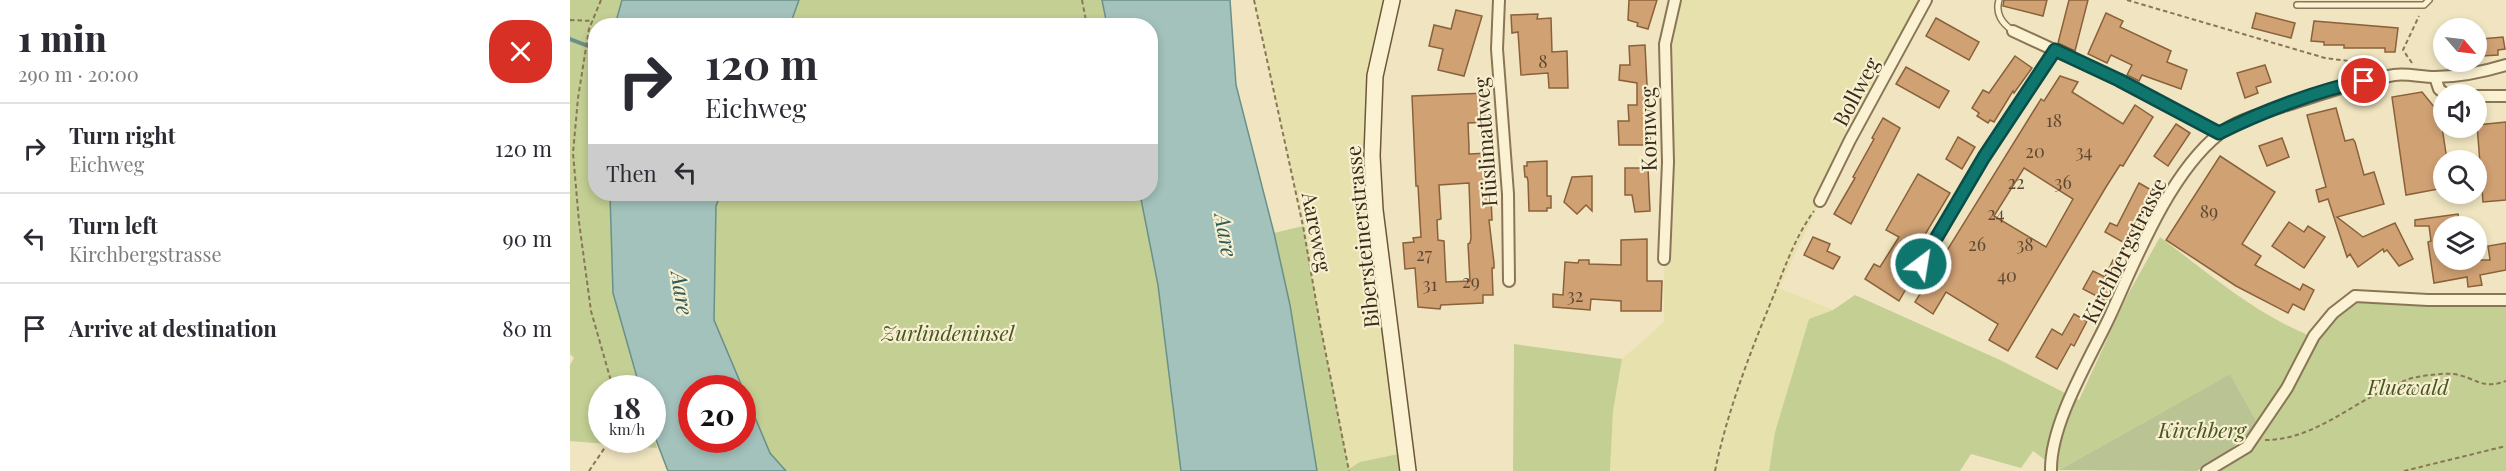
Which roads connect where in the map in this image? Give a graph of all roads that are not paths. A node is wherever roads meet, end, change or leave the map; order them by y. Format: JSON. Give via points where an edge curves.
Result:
{"nodes":[{"id":1,"x":1392,"y":0,"type":"edge"},
{"id":2,"x":1499,"y":0,"type":"edge"},
{"id":3,"x":1675,"y":0,"type":"edge"},
{"id":4,"x":1926,"y":0,"type":"edge"},
{"id":5,"x":1999,"y":0,"type":"edge"},
{"id":6,"x":2426,"y":2,"type":"edge"},
{"id":7,"x":2297,"y":5,"type":"dead end"},
{"id":8,"x":2013,"y":31,"type":"joint"},
{"id":9,"x":2055,"y":50,"type":"junction"},
{"id":10,"x":2506,"y":65,"type":"edge"},
{"id":11,"x":2434,"y":77,"type":"junction"},
{"id":12,"x":2437,"y":84,"type":"edge"},
{"id":13,"x":2487,"y":96,"type":"edge"},
{"id":14,"x":2506,"y":96,"type":"edge"},
{"id":15,"x":2219,"y":133,"type":"junction"},
{"id":16,"x":1821,"y":201,"type":"road end"},
{"id":17,"x":1664,"y":259,"type":"dead end"},
{"id":18,"x":1921,"y":264,"type":"dead end"},
{"id":19,"x":1509,"y":281,"type":"dead end"},
{"id":20,"x":2506,"y":300,"type":"edge"},
{"id":21,"x":1408,"y":471,"type":"edge"},
{"id":22,"x":2051,"y":471,"type":"edge"},
{"id":23,"x":2207,"y":471,"type":"edge"}],
"edges":[{"from":1,"to":21,"type":"main road","name":"Bibersteinerstrasse","via":[[1375,76],[1372,156],[1375,210]]},
{"from":2,"to":19,"type":"street","name":"Hüslimattweg","via":[[1497,49],[1508,194]]},
{"from":3,"to":17,"type":"street","name":"Kornweg","via":[[1665,44],[1668,162]]},
{"from":4,"to":16,"type":"street","name":"Bollweg"},
{"from":5,"to":8,"type":"lane","via":[[2001,20]]},
{"from":6,"to":7,"type":"lane"},
{"from":8,"to":9,"type":"street"},
{"from":9,"to":15,"type":"street"},
{"from":9,"to":18,"type":"lane","via":[[1984,157]]},
{"from":10,"to":11,"type":"street","name":"Kirchbergstrasse"},
{"from":11,"to":12,"type":"street"},
{"from":11,"to":15,"type":"street","name":"Kirchbergstrasse","via":[[2398,75],[2347,85],[2260,114]]},
{"from":13,"to":14,"type":"street"},
{"from":15,"to":22,"type":"street","name":"Kirchbergstrasse","via":[[2170,193],[2139,252],[2072,395],[2056,438]]},
{"from":20,"to":23,"type":"street","via":[[2355,296],[2333,313],[2314,336],[2287,388],[2247,447]]}]}
